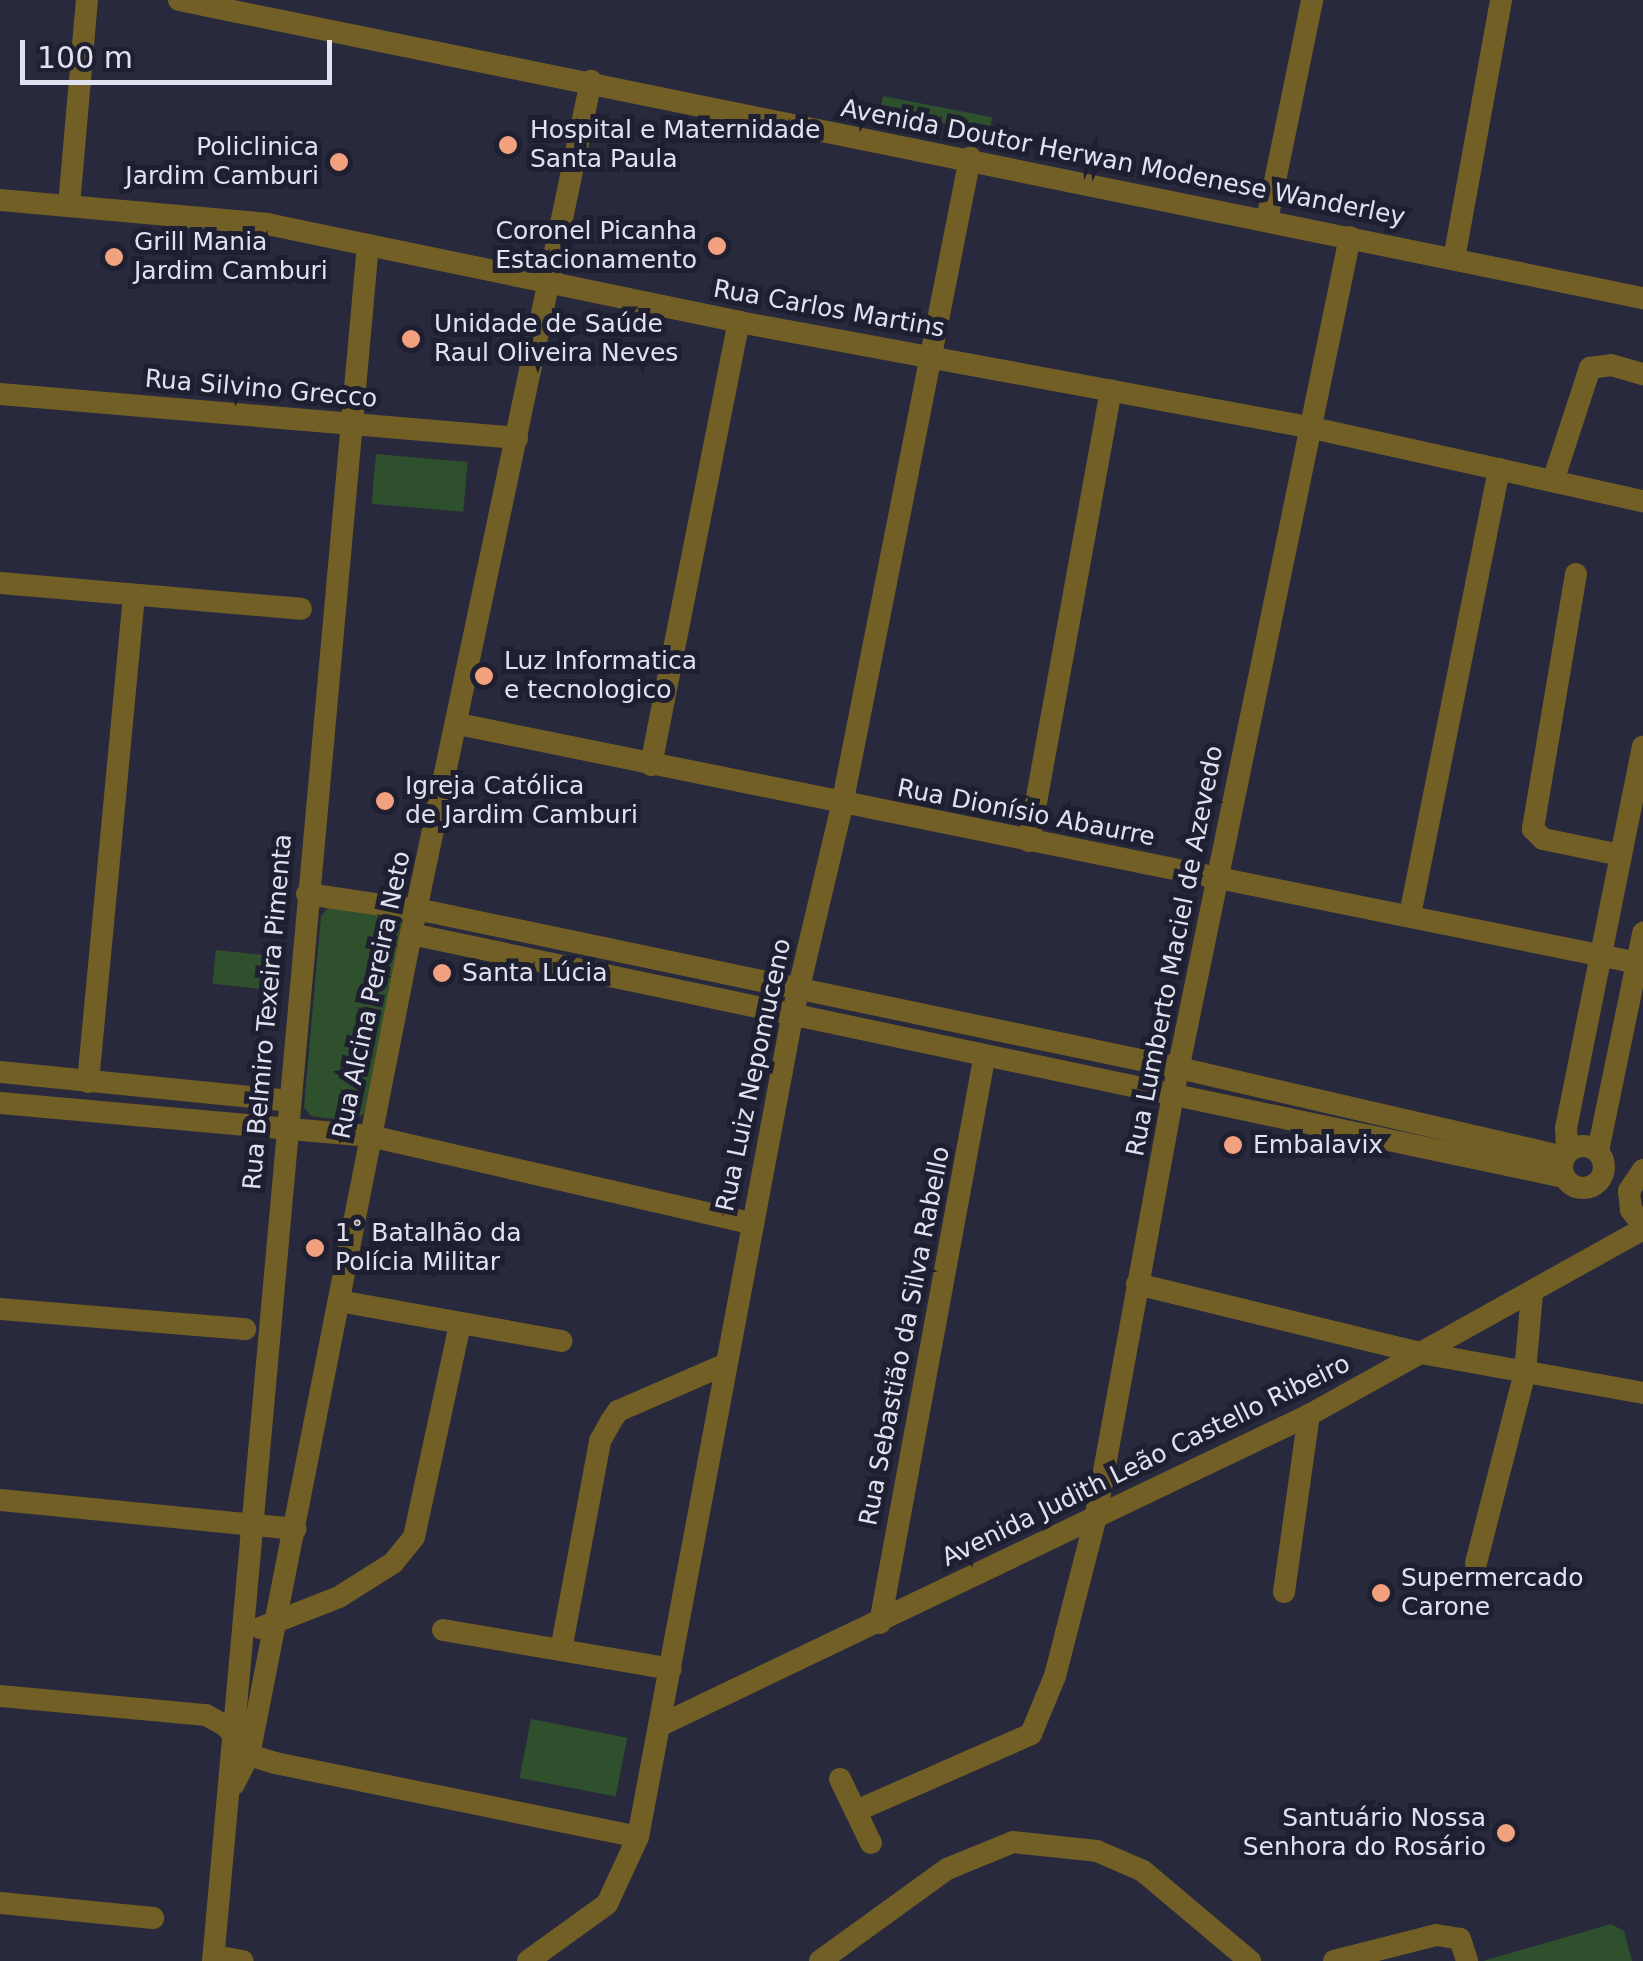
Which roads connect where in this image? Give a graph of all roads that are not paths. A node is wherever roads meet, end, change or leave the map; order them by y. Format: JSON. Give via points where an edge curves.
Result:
{"nodes":[{"id":1,"x":87,"y":0,"type":"edge"},
{"id":2,"x":179,"y":0,"type":"edge"},
{"id":3,"x":1312,"y":0,"type":"edge"},
{"id":4,"x":1501,"y":0,"type":"edge"},
{"id":5,"x":592,"y":82,"type":"junction"},
{"id":6,"x":970,"y":158,"type":"junction"},
{"id":7,"x":0,"y":200,"type":"edge"},
{"id":8,"x":70,"y":205,"type":"junction"},
{"id":9,"x":1267,"y":220,"type":"junction"},
{"id":10,"x":1350,"y":237,"type":"junction"},
{"id":11,"x":368,"y":245,"type":"junction"},
{"id":12,"x":1454,"y":259,"type":"junction"},
{"id":13,"x":548,"y":281,"type":"junction"},
{"id":14,"x":1643,"y":298,"type":"edge"},
{"id":15,"x":739,"y":322,"type":"junction"},
{"id":16,"x":926,"y":355,"type":"junction"},
{"id":17,"x":1643,"y":374,"type":"edge"},
{"id":18,"x":1111,"y":390,"type":"junction"},
{"id":19,"x":0,"y":394,"type":"edge"},
{"id":20,"x":348,"y":424,"type":"junction"},
{"id":21,"x":1308,"y":428,"type":"junction"},
{"id":22,"x":517,"y":438,"type":"junction"},
{"id":23,"x":1498,"y":470,"type":"junction"},
{"id":24,"x":1553,"y":481,"type":"junction"},
{"id":25,"x":1643,"y":501,"type":"edge"},
{"id":26,"x":1576,"y":574,"type":"dead end"},
{"id":27,"x":0,"y":583,"type":"edge"},
{"id":28,"x":134,"y":595,"type":"junction"},
{"id":29,"x":300,"y":609,"type":"dead end"},
{"id":30,"x":458,"y":724,"type":"junction"},
{"id":31,"x":1643,"y":747,"type":"edge"},
{"id":32,"x":652,"y":765,"type":"junction"},
{"id":33,"x":842,"y":805,"type":"junction"},
{"id":34,"x":1029,"y":842,"type":"junction"},
{"id":35,"x":1620,"y":855,"type":"junction"},
{"id":36,"x":1218,"y":879,"type":"junction"},
{"id":37,"x":307,"y":894,"type":"junction"},
{"id":38,"x":418,"y":910,"type":"junction"},
{"id":39,"x":1410,"y":915,"type":"junction"},
{"id":40,"x":1643,"y":933,"type":"edge"},
{"id":41,"x":411,"y":934,"type":"junction"},
{"id":42,"x":1599,"y":955,"type":"junction"},
{"id":43,"x":1640,"y":963,"type":"edge"},
{"id":44,"x":798,"y":991,"type":"junction"},
{"id":45,"x":792,"y":1018,"type":"junction"},
{"id":46,"x":984,"y":1059,"type":"junction"},
{"id":47,"x":1179,"y":1068,"type":"junction"},
{"id":48,"x":0,"y":1072,"type":"edge"},
{"id":49,"x":88,"y":1082,"type":"junction"},
{"id":50,"x":1173,"y":1094,"type":"junction"},
{"id":51,"x":289,"y":1101,"type":"junction"},
{"id":52,"x":0,"y":1104,"type":"edge"},
{"id":53,"x":1566,"y":1128,"type":"junction"},
{"id":54,"x":286,"y":1132,"type":"junction"},
{"id":55,"x":370,"y":1136,"type":"junction"},
{"id":56,"x":1538,"y":1150,"type":"junction"},
{"id":57,"x":1600,"y":1154,"type":"junction"},
{"id":58,"x":1565,"y":1163,"type":"junction"},
{"id":59,"x":1643,"y":1168,"type":"edge"},
{"id":60,"x":1594,"y":1186,"type":"junction"},
{"id":61,"x":1629,"y":1190,"type":"junction"},
{"id":62,"x":751,"y":1224,"type":"junction"},
{"id":63,"x":1643,"y":1227,"type":"edge"},
{"id":64,"x":1137,"y":1284,"type":"junction"},
{"id":65,"x":1532,"y":1294,"type":"junction"},
{"id":66,"x":339,"y":1302,"type":"junction"},
{"id":67,"x":0,"y":1310,"type":"edge"},
{"id":68,"x":460,"y":1324,"type":"junction"},
{"id":69,"x":244,"y":1329,"type":"dead end"},
{"id":70,"x":562,"y":1341,"type":"dead end"},
{"id":71,"x":1421,"y":1353,"type":"junction"},
{"id":72,"x":724,"y":1365,"type":"junction"},
{"id":73,"x":1525,"y":1372,"type":"junction"},
{"id":74,"x":1643,"y":1392,"type":"edge"},
{"id":75,"x":1309,"y":1415,"type":"junction"},
{"id":76,"x":0,"y":1500,"type":"edge"},
{"id":77,"x":1096,"y":1520,"type":"junction"},
{"id":78,"x":252,"y":1523,"type":"junction"},
{"id":79,"x":296,"y":1529,"type":"junction"},
{"id":80,"x":1476,"y":1563,"type":"dead end"},
{"id":81,"x":1284,"y":1592,"type":"dead end"},
{"id":82,"x":880,"y":1623,"type":"junction"},
{"id":83,"x":246,"y":1628,"type":"junction"},
{"id":84,"x":270,"y":1628,"type":"junction"},
{"id":85,"x":443,"y":1630,"type":"dead end"},
{"id":86,"x":561,"y":1650,"type":"junction"},
{"id":87,"x":671,"y":1669,"type":"junction"},
{"id":88,"x":0,"y":1696,"type":"edge"},
{"id":89,"x":663,"y":1724,"type":"junction"},
{"id":90,"x":241,"y":1747,"type":"junction"},
{"id":91,"x":840,"y":1779,"type":"dead end"},
{"id":92,"x":856,"y":1811,"type":"junction"},
{"id":93,"x":638,"y":1837,"type":"junction"},
{"id":94,"x":871,"y":1842,"type":"dead end"},
{"id":95,"x":0,"y":1903,"type":"edge"},
{"id":96,"x":152,"y":1918,"type":"dead end"},
{"id":97,"x":1463,"y":1950,"type":"edge"},
{"id":98,"x":214,"y":1959,"type":"edge"},
{"id":99,"x":243,"y":1961,"type":"edge"},
{"id":100,"x":528,"y":1961,"type":"edge"},
{"id":101,"x":820,"y":1961,"type":"edge"},
{"id":102,"x":1250,"y":1961,"type":"edge"},
{"id":103,"x":1334,"y":1961,"type":"edge"}],
"edges":[{"from":1,"to":8,"type":"street"},
{"from":2,"to":5,"type":"street","name":"Avenida Doutor Herwan Modenese Wanderley"},
{"from":3,"to":9,"type":"street"},
{"from":4,"to":12,"type":"street"},
{"from":5,"to":6,"type":"street","name":"Avenida Doutor Herwan Modenese Wanderley"},
{"from":5,"to":13,"type":"street","name":"Rua Alcina Pereira Neto"},
{"from":6,"to":9,"type":"street","name":"Avenida Doutor Herwan Modenese Wanderley"},
{"from":6,"to":16,"type":"street","name":"Rua Luiz Nepomuceno"},
{"from":7,"to":8,"type":"street","name":"Rua Carlos Martins"},
{"from":8,"to":11,"type":"street","name":"Rua Carlos Martins","via":[[240,220]]},
{"from":9,"to":10,"type":"street","name":"Avenida Doutor Herwan Modenese Wanderley"},
{"from":10,"to":12,"type":"street","name":"Avenida Doutor Herwan Modenese Wanderley"},
{"from":10,"to":21,"type":"street","name":"Rua Lumberto Maciel de Azevedo"},
{"from":11,"to":13,"type":"street","name":"Rua Carlos Martins"},
{"from":11,"to":20,"type":"street","name":"Rua Belmiro Texeira Pimenta"},
{"from":12,"to":14,"type":"street","name":"Avenida Doutor Herwan Modenese Wanderley"},
{"from":13,"to":15,"type":"street","name":"Rua Carlos Martins"},
{"from":13,"to":22,"type":"street","name":"Rua Alcina Pereira Neto"},
{"from":15,"to":16,"type":"street","name":"Rua Carlos Martins"},
{"from":15,"to":32,"type":"street"},
{"from":16,"to":18,"type":"street","name":"Rua Carlos Martins"},
{"from":16,"to":33,"type":"street","name":"Rua Luiz Nepomuceno"},
{"from":17,"to":24,"type":"street","via":[[1611,365],[1590,368]]},
{"from":18,"to":21,"type":"street","name":"Rua Carlos Martins"},
{"from":18,"to":34,"type":"street"},
{"from":19,"to":20,"type":"street","name":"Rua Silvino Grecco"},
{"from":20,"to":22,"type":"street","name":"Rua Silvino Grecco"},
{"from":20,"to":37,"type":"street","name":"Rua Belmiro Texeira Pimenta"},
{"from":21,"to":23,"type":"street","name":"Rua Carlos Martins"},
{"from":21,"to":36,"type":"street","name":"Rua Lumberto Maciel de Azevedo"},
{"from":22,"to":30,"type":"street","name":"Rua Alcina Pereira Neto"},
{"from":23,"to":24,"type":"street","name":"Rua Carlos Martins"},
{"from":23,"to":39,"type":"street"},
{"from":24,"to":25,"type":"street","name":"Rua Carlos Martins"},
{"from":26,"to":35,"type":"street","via":[[1533,829],[1543,839]]},
{"from":27,"to":28,"type":"street"},
{"from":28,"to":29,"type":"street"},
{"from":28,"to":49,"type":"street"},
{"from":30,"to":32,"type":"street","name":"Rua Dionísio Abaurre"},
{"from":30,"to":38,"type":"street","name":"Rua Alcina Pereira Neto"},
{"from":31,"to":35,"type":"street"},
{"from":32,"to":33,"type":"street","name":"Rua Dionísio Abaurre"},
{"from":33,"to":34,"type":"street","name":"Rua Dionísio Abaurre"},
{"from":33,"to":44,"type":"street","name":"Rua Luiz Nepomuceno"},
{"from":34,"to":36,"type":"street","name":"Rua Dionísio Abaurre"},
{"from":35,"to":42,"type":"street"},
{"from":36,"to":39,"type":"street","name":"Rua Dionísio Abaurre"},
{"from":36,"to":47,"type":"street","name":"Rua Lumberto Maciel de Azevedo"},
{"from":37,"to":38,"type":"street"},
{"from":37,"to":51,"type":"street","name":"Rua Belmiro Texeira Pimenta"},
{"from":38,"to":41,"type":"street","name":"Rua Alcina Pereira Neto"},
{"from":38,"to":44,"type":"street"},
{"from":39,"to":42,"type":"street","name":"Rua Dionísio Abaurre"},
{"from":40,"to":43,"type":"street"},
{"from":41,"to":45,"type":"street"},
{"from":41,"to":55,"type":"street","name":"Rua Alcina Pereira Neto"},
{"from":42,"to":43,"type":"street","name":"Rua Dionísio Abaurre"},
{"from":42,"to":53,"type":"street"},
{"from":43,"to":57,"type":"street"},
{"from":44,"to":45,"type":"street","name":"Rua Luiz Nepomuceno"},
{"from":44,"to":47,"type":"street"},
{"from":45,"to":46,"type":"street"},
{"from":45,"to":62,"type":"street","name":"Rua Luiz Nepomuceno"},
{"from":46,"to":50,"type":"street"},
{"from":46,"to":82,"type":"street","name":"Rua Sebastião da Silva Rabello"},
{"from":47,"to":50,"type":"street","name":"Rua Lumberto Maciel de Azevedo"},
{"from":47,"to":56,"type":"street"},
{"from":48,"to":49,"type":"street"},
{"from":49,"to":51,"type":"street"},
{"from":50,"to":58,"type":"street"},
{"from":50,"to":64,"type":"street","name":"Rua Lumberto Maciel de Azevedo"},
{"from":51,"to":54,"type":"street","name":"Rua Belmiro Texeira Pimenta"},
{"from":52,"to":54,"type":"street"},
{"from":53,"to":56,"type":"street"},
{"from":53,"to":58,"type":"street"},
{"from":54,"to":55,"type":"street"},
{"from":54,"to":78,"type":"street","name":"Rua Belmiro Texeira Pimenta"},
{"from":55,"to":62,"type":"street"},
{"from":55,"to":66,"type":"street","name":"Rua Alcina Pereira Neto"},
{"from":56,"to":58,"type":"street"},
{"from":57,"to":58,"type":"street","via":[[1582,1146]]},
{"from":57,"to":59,"type":"street"},
{"from":57,"to":60,"type":"street","via":[[1604,1174]]},
{"from":58,"to":60,"type":"street","via":[[1580,1189]]},
{"from":59,"to":61,"type":"street"},
{"from":60,"to":61,"type":"street"},
{"from":61,"to":63,"type":"street","via":[[1631,1210]]},
{"from":62,"to":72,"type":"street","name":"Rua Luiz Nepomuceno"},
{"from":63,"to":65,"type":"street","name":"Avenida Judith Leão Castello Ribeiro"},
{"from":64,"to":71,"type":"street"},
{"from":64,"to":77,"type":"street","name":"Rua Lumberto Maciel de Azevedo"},
{"from":65,"to":71,"type":"street","name":"Avenida Judith Leão Castello Ribeiro"},
{"from":65,"to":73,"type":"street"},
{"from":66,"to":68,"type":"street"},
{"from":66,"to":79,"type":"street","name":"Rua Alcina Pereira Neto"},
{"from":67,"to":69,"type":"street"},
{"from":68,"to":70,"type":"street"},
{"from":68,"to":84,"type":"street","via":[[414,1537],[393,1563]]},
{"from":71,"to":73,"type":"street"},
{"from":71,"to":75,"type":"street","name":"Avenida Judith Leão Castello Ribeiro"},
{"from":72,"to":86,"type":"street","via":[[618,1410],[611,1421],[600,1441]]},
{"from":72,"to":87,"type":"street","name":"Rua Luiz Nepomuceno"},
{"from":73,"to":74,"type":"street"},
{"from":73,"to":80,"type":"street"},
{"from":75,"to":77,"type":"street","name":"Avenida Judith Leão Castello Ribeiro"},
{"from":75,"to":81,"type":"street"},
{"from":76,"to":78,"type":"street"},
{"from":77,"to":82,"type":"street","name":"Avenida Judith Leão Castello Ribeiro"},
{"from":77,"to":92,"type":"street","name":"Rua Lumberto Maciel de Azevedo","via":[[1032,1734]]},
{"from":78,"to":79,"type":"street"},
{"from":78,"to":83,"type":"street","name":"Rua Belmiro Texeira Pimenta"},
{"from":79,"to":84,"type":"street","name":"Rua Alcina Pereira Neto"},
{"from":82,"to":89,"type":"street","name":"Avenida Judith Leão Castello Ribeiro"},
{"from":83,"to":84,"type":"street"},
{"from":83,"to":90,"type":"street","name":"Rua Belmiro Texeira Pimenta"},
{"from":84,"to":90,"type":"street","name":"Rua Belmiro Texeira Pimenta"},
{"from":85,"to":86,"type":"street"},
{"from":86,"to":87,"type":"street"},
{"from":87,"to":89,"type":"street","name":"Rua Luiz Nepomuceno"},
{"from":88,"to":90,"type":"street","via":[[206,1715],[226,1726]]},
{"from":89,"to":93,"type":"street","name":"Rua Luiz Nepomuceno"},
{"from":90,"to":93,"type":"street"},
{"from":90,"to":98,"type":"street","name":"Rua Belmiro Texeira Pimenta"},
{"from":91,"to":92,"type":"street"},
{"from":92,"to":94,"type":"street"},
{"from":93,"to":100,"type":"street","name":"Rua Luiz Nepomuceno","via":[[607,1904]]},
{"from":95,"to":96,"type":"street"},
{"from":97,"to":103,"type":"street","via":[[1436,1935]]},
{"from":98,"to":99,"type":"street"},
{"from":101,"to":102,"type":"street","via":[[948,1870],[1013,1842],[1097,1850],[1143,1871]]}]}
